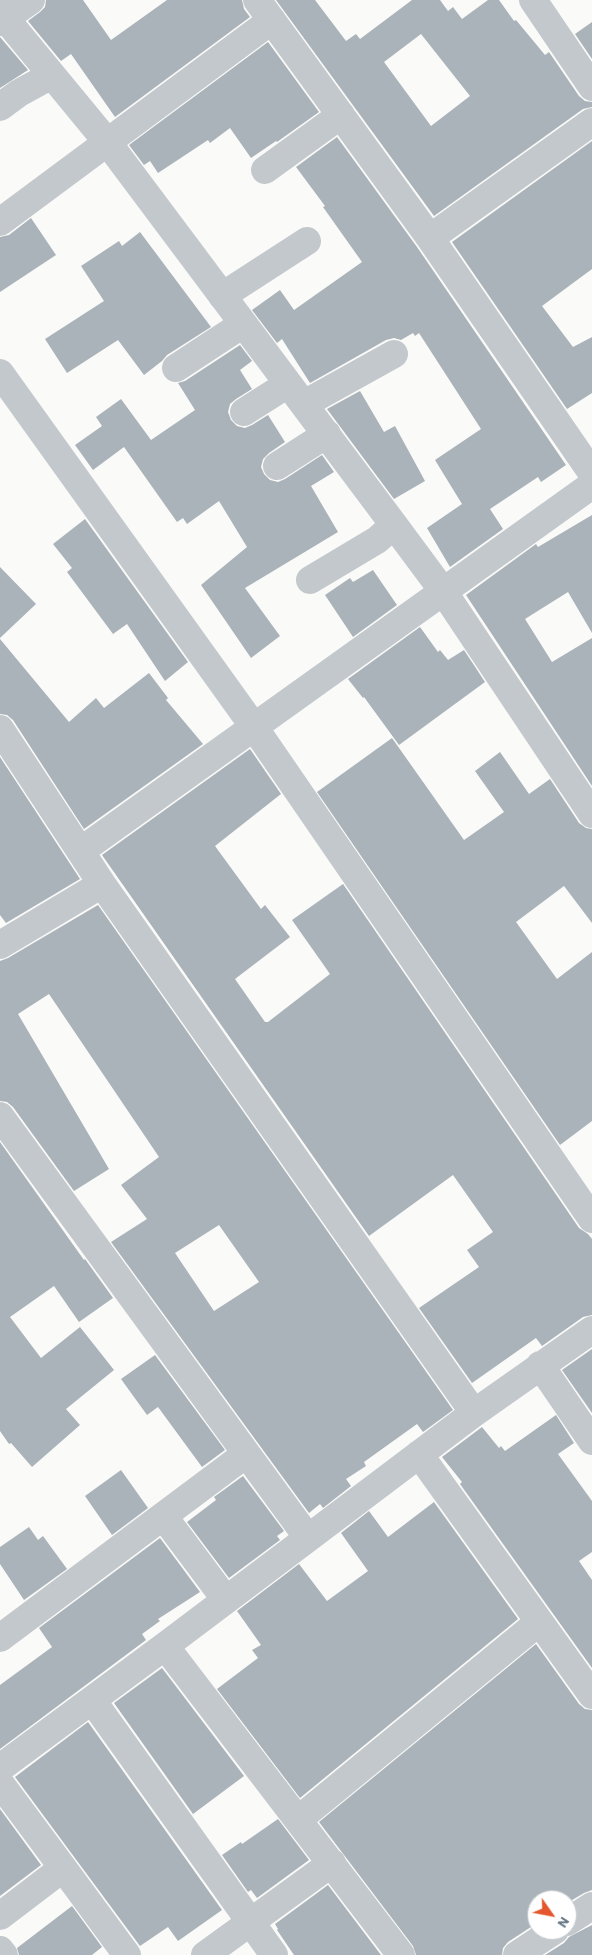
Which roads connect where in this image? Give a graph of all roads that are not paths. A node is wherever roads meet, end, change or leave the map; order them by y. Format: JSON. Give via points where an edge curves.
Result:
{"nodes":[{"id":1,"x":533,"y":0,"type":"edge"},
{"id":2,"x":11,"y":10,"type":"edge"},
{"id":3,"x":265,"y":10,"type":"edge"},
{"id":4,"x":52,"y":75,"type":"junction"},
{"id":5,"x":592,"y":87,"type":"edge"},
{"id":6,"x":0,"y":107,"type":"edge"},
{"id":7,"x":341,"y":115,"type":"junction"},
{"id":8,"x":592,"y":122,"type":"edge"},
{"id":9,"x":108,"y":143,"type":"junction"},
{"id":10,"x":265,"y":170,"type":"dead end"},
{"id":11,"x":0,"y":222,"type":"edge"},
{"id":12,"x":430,"y":238,"type":"junction"},
{"id":13,"x":307,"y":241,"type":"dead end"},
{"id":14,"x":222,"y":296,"type":"junction"},
{"id":15,"x":243,"y":324,"type":"junction"},
{"id":16,"x":394,"y":354,"type":"dead end"},
{"id":17,"x":176,"y":368,"type":"dead end"},
{"id":18,"x":0,"y":373,"type":"edge"},
{"id":19,"x":296,"y":394,"type":"junction"},
{"id":20,"x":244,"y":412,"type":"dead end"},
{"id":21,"x":327,"y":434,"type":"junction"},
{"id":22,"x":277,"y":466,"type":"dead end"},
{"id":23,"x":592,"y":473,"type":"edge"},
{"id":24,"x":592,"y":485,"type":"edge"},
{"id":25,"x":394,"y":525,"type":"junction"},
{"id":26,"x":310,"y":580,"type":"dead end"},
{"id":27,"x":443,"y":592,"type":"junction"},
{"id":28,"x":254,"y":727,"type":"junction"},
{"id":29,"x":0,"y":729,"type":"edge"},
{"id":30,"x":592,"y":814,"type":"edge"},
{"id":31,"x":82,"y":850,"type":"junction"},
{"id":32,"x":102,"y":884,"type":"junction"},
{"id":33,"x":0,"y":945,"type":"edge"},
{"id":34,"x":0,"y":1116,"type":"edge"},
{"id":35,"x":592,"y":1218,"type":"edge"},
{"id":36,"x":592,"y":1330,"type":"edge"},
{"id":37,"x":540,"y":1365,"type":"junction"},
{"id":38,"x":474,"y":1413,"type":"junction"},
{"id":39,"x":592,"y":1440,"type":"edge"},
{"id":40,"x":246,"y":1454,"type":"junction"},
{"id":41,"x":419,"y":1454,"type":"junction"},
{"id":42,"x":164,"y":1517,"type":"junction"},
{"id":43,"x":308,"y":1538,"type":"junction"},
{"id":44,"x":226,"y":1600,"type":"junction"},
{"id":45,"x":538,"y":1622,"type":"junction"},
{"id":46,"x":0,"y":1638,"type":"edge"},
{"id":47,"x":165,"y":1646,"type":"junction"},
{"id":48,"x":592,"y":1695,"type":"edge"},
{"id":49,"x":92,"y":1700,"type":"junction"},
{"id":50,"x":0,"y":1768,"type":"edge"},
{"id":51,"x":0,"y":1783,"type":"edge"},
{"id":52,"x":299,"y":1819,"type":"junction"},
{"id":53,"x":332,"y":1862,"type":"junction"},
{"id":54,"x":63,"y":1868,"type":"junction"},
{"id":55,"x":592,"y":1906,"type":"edge"},
{"id":56,"x":0,"y":1916,"type":"edge"},
{"id":57,"x":577,"y":1916,"type":"edge"},
{"id":58,"x":250,"y":1922,"type":"junction"},
{"id":59,"x":540,"y":1940,"type":"edge"},
{"id":60,"x":0,"y":1950,"type":"edge"},
{"id":61,"x":4,"y":1955,"type":"edge"},
{"id":62,"x":127,"y":1955,"type":"edge"},
{"id":63,"x":205,"y":1955,"type":"edge"},
{"id":64,"x":274,"y":1955,"type":"edge"},
{"id":65,"x":401,"y":1955,"type":"edge"},
{"id":66,"x":517,"y":1955,"type":"edge"}],
"edges":[{"from":1,"to":5,"type":"street"},
{"from":2,"to":4,"type":"street"},
{"from":3,"to":7,"type":"street"},
{"from":3,"to":9,"type":"street"},
{"from":4,"to":6,"type":"street"},
{"from":4,"to":9,"type":"street"},
{"from":7,"to":10,"type":"street"},
{"from":7,"to":12,"type":"street"},
{"from":8,"to":12,"type":"street"},
{"from":9,"to":11,"type":"street"},
{"from":9,"to":14,"type":"street"},
{"from":12,"to":23,"type":"street"},
{"from":13,"to":14,"type":"street"},
{"from":14,"to":15,"type":"street"},
{"from":15,"to":17,"type":"street"},
{"from":15,"to":19,"type":"street"},
{"from":16,"to":19,"type":"street"},
{"from":18,"to":28,"type":"street"},
{"from":19,"to":20,"type":"street"},
{"from":19,"to":21,"type":"street"},
{"from":21,"to":22,"type":"street"},
{"from":21,"to":25,"type":"street"},
{"from":24,"to":27,"type":"street"},
{"from":25,"to":26,"type":"street","via":[[377,540]]},
{"from":25,"to":27,"type":"street"},
{"from":27,"to":28,"type":"street"},
{"from":27,"to":30,"type":"street"},
{"from":28,"to":31,"type":"street"},
{"from":28,"to":35,"type":"street"},
{"from":29,"to":31,"type":"street"},
{"from":31,"to":32,"type":"street"},
{"from":32,"to":33,"type":"street"},
{"from":32,"to":38,"type":"street"},
{"from":34,"to":40,"type":"street"},
{"from":36,"to":37,"type":"street"},
{"from":37,"to":38,"type":"street"},
{"from":37,"to":39,"type":"street"},
{"from":38,"to":41,"type":"street"},
{"from":40,"to":42,"type":"street"},
{"from":40,"to":43,"type":"street"},
{"from":41,"to":43,"type":"street"},
{"from":41,"to":45,"type":"street"},
{"from":42,"to":44,"type":"street"},
{"from":42,"to":46,"type":"street"},
{"from":43,"to":44,"type":"street"},
{"from":44,"to":47,"type":"street"},
{"from":45,"to":48,"type":"street"},
{"from":45,"to":52,"type":"street"},
{"from":47,"to":49,"type":"street"},
{"from":47,"to":52,"type":"street"},
{"from":49,"to":50,"type":"street"},
{"from":49,"to":58,"type":"street"},
{"from":51,"to":54,"type":"street"},
{"from":52,"to":53,"type":"street"},
{"from":53,"to":58,"type":"street"},
{"from":53,"to":65,"type":"street"},
{"from":54,"to":56,"type":"street"},
{"from":54,"to":62,"type":"street"},
{"from":55,"to":57,"type":"street"},
{"from":58,"to":63,"type":"street"},
{"from":58,"to":64,"type":"street"},
{"from":59,"to":66,"type":"street"},
{"from":60,"to":61,"type":"street"}]}
